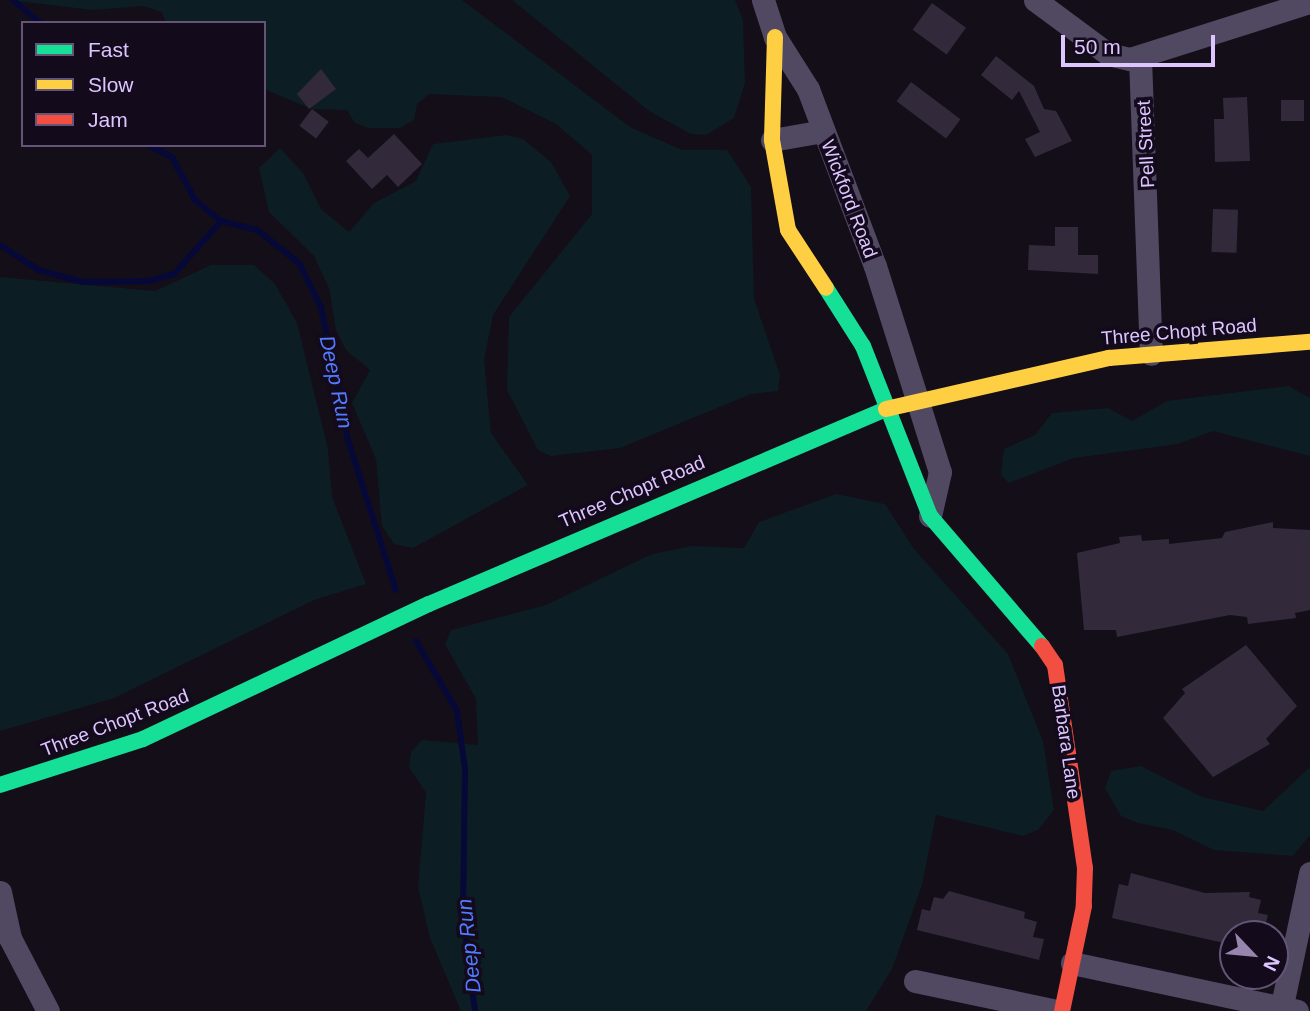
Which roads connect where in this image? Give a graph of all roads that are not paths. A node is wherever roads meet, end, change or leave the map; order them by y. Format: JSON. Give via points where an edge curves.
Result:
{"nodes":[{"id":1,"x":763,"y":0,"type":"edge"},
{"id":2,"x":1035,"y":0,"type":"edge"},
{"id":3,"x":1310,"y":2,"type":"edge"},
{"id":4,"x":775,"y":37,"type":"junction"},
{"id":5,"x":1140,"y":58,"type":"junction"},
{"id":6,"x":823,"y":131,"type":"junction"},
{"id":7,"x":772,"y":140,"type":"junction"},
{"id":8,"x":1310,"y":342,"type":"edge"},
{"id":9,"x":1151,"y":354,"type":"junction"},
{"id":10,"x":915,"y":400,"type":"junction"},
{"id":11,"x":884,"y":409,"type":"junction"},
{"id":12,"x":930,"y":516,"type":"junction"},
{"id":13,"x":0,"y":785,"type":"edge"},
{"id":14,"x":1310,"y":873,"type":"edge"},
{"id":15,"x":0,"y":892,"type":"edge"},
{"id":16,"x":1072,"y":963,"type":"junction"},
{"id":17,"x":915,"y":981,"type":"dead end"},
{"id":18,"x":1290,"y":1008,"type":"edge"},
{"id":19,"x":48,"y":1011,"type":"edge"},
{"id":20,"x":1060,"y":1011,"type":"edge"}],
"edges":[{"from":1,"to":4,"type":"street"},
{"from":2,"to":5,"type":"street","via":[[1108,54]]},
{"from":3,"to":5,"type":"street"},
{"from":4,"to":6,"type":"street","via":[[800,72]]},
{"from":4,"to":7,"type":"main road"},
{"from":5,"to":9,"type":"street","name":"Pell Street"},
{"from":6,"to":7,"type":"street","name":"Wickford Road"},
{"from":6,"to":10,"type":"street","name":"Wickford Road","via":[[860,220]]},
{"from":7,"to":11,"type":"main road","via":[[788,230],[863,346]]},
{"from":8,"to":9,"type":"main road","name":"Three Chopt Road"},
{"from":9,"to":10,"type":"main road","name":"Three Chopt Road","via":[[1057,366]]},
{"from":10,"to":11,"type":"main road","name":"Three Chopt Road"},
{"from":10,"to":12,"type":"street","via":[[940,472]]},
{"from":11,"to":12,"type":"main road","name":"Barbara Lane"},
{"from":11,"to":13,"type":"main road","name":"Three Chopt Road","via":[[453,593],[143,739]]},
{"from":12,"to":16,"type":"main road","name":"Barbara Lane","via":[[1018,613],[1055,665],[1085,868]]},
{"from":14,"to":18,"type":"street"},
{"from":15,"to":19,"type":"street","via":[[10,938]]},
{"from":16,"to":18,"type":"street"},
{"from":16,"to":20,"type":"main road","name":"Barbara Lane"},
{"from":17,"to":20,"type":"street"}]}
